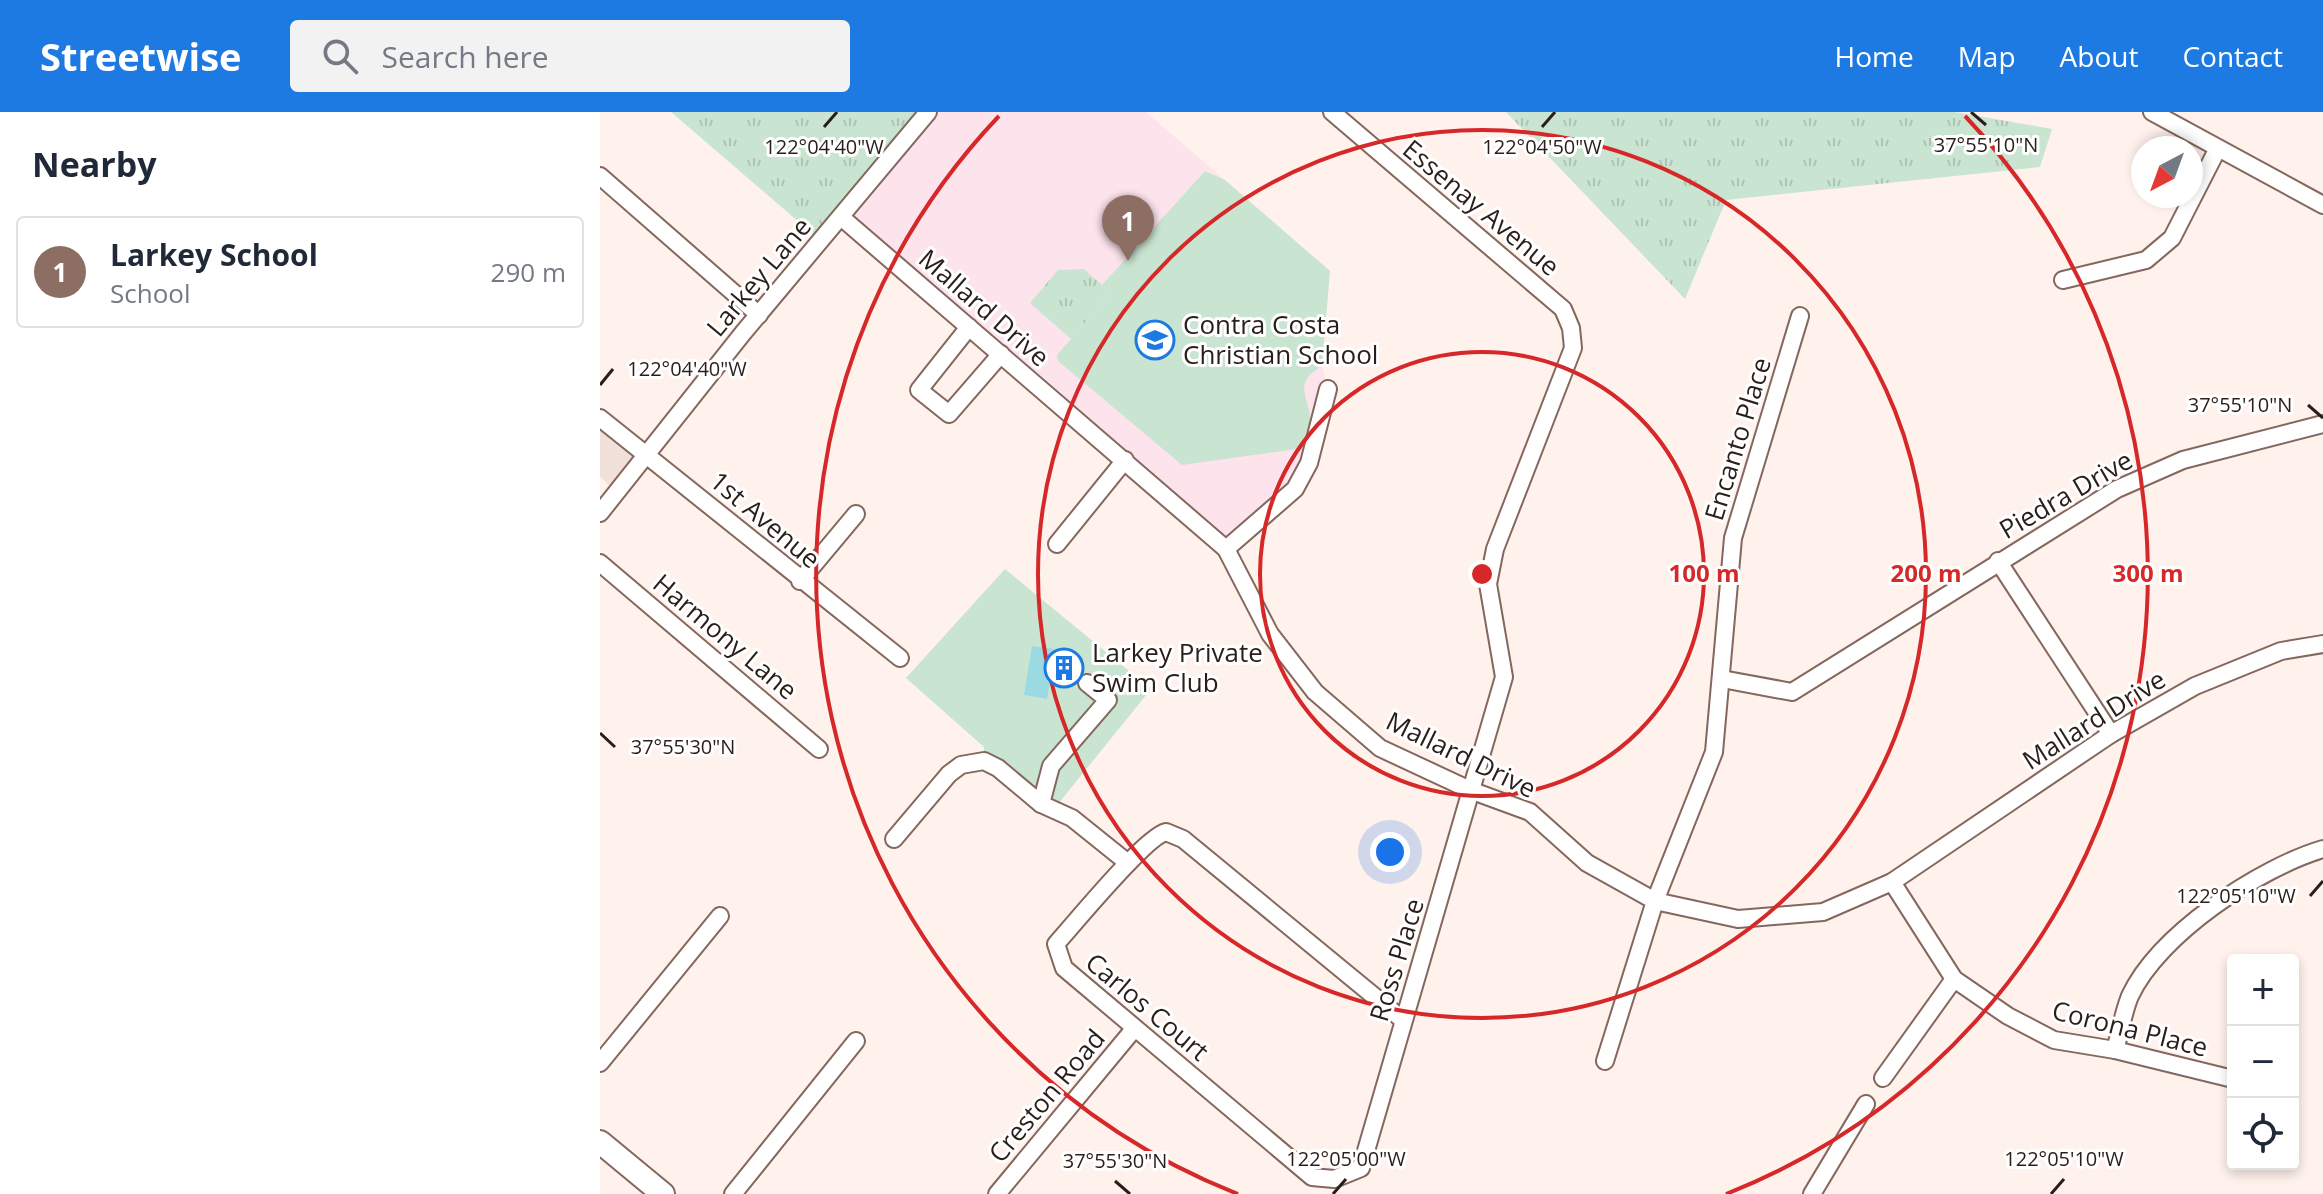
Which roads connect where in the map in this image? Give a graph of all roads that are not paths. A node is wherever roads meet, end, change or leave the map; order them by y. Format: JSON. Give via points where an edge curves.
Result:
{"nodes":[{"id":1,"x":928,"y":112,"type":"edge"},
{"id":2,"x":1332,"y":112,"type":"edge"},
{"id":3,"x":2152,"y":112,"type":"edge"},
{"id":4,"x":2217,"y":150,"type":"junction"},
{"id":5,"x":600,"y":176,"type":"edge"},
{"id":6,"x":2323,"y":205,"type":"edge"},
{"id":7,"x":841,"y":217,"type":"junction"},
{"id":8,"x":2063,"y":280,"type":"dead end"},
{"id":9,"x":1563,"y":309,"type":"joint"},
{"id":10,"x":759,"y":315,"type":"junction"},
{"id":11,"x":1800,"y":316,"type":"dead end"},
{"id":12,"x":969,"y":327,"type":"junction"},
{"id":13,"x":1001,"y":354,"type":"junction"},
{"id":14,"x":1328,"y":389,"type":"dead end"},
{"id":15,"x":600,"y":418,"type":"edge"},
{"id":16,"x":2323,"y":424,"type":"edge"},
{"id":17,"x":647,"y":457,"type":"junction"},
{"id":18,"x":1125,"y":460,"type":"junction"},
{"id":19,"x":600,"y":513,"type":"edge"},
{"id":20,"x":856,"y":514,"type":"dead end"},
{"id":21,"x":1057,"y":544,"type":"dead end"},
{"id":22,"x":1226,"y":549,"type":"junction"},
{"id":23,"x":1998,"y":561,"type":"junction"},
{"id":24,"x":600,"y":563,"type":"edge"},
{"id":25,"x":800,"y":581,"type":"junction"},
{"id":26,"x":2323,"y":644,"type":"edge"},
{"id":27,"x":900,"y":658,"type":"dead end"},
{"id":28,"x":1722,"y":679,"type":"junction"},
{"id":29,"x":1087,"y":683,"type":"dead end"},
{"id":30,"x":2111,"y":734,"type":"junction"},
{"id":31,"x":819,"y":749,"type":"dead end"},
{"id":32,"x":1470,"y":790,"type":"junction"},
{"id":33,"x":1041,"y":804,"type":"junction"},
{"id":34,"x":894,"y":839,"type":"dead end"},
{"id":35,"x":2323,"y":849,"type":"edge"},
{"id":36,"x":1128,"y":863,"type":"junction"},
{"id":37,"x":1892,"y":882,"type":"junction"},
{"id":38,"x":1655,"y":901,"type":"junction"},
{"id":39,"x":720,"y":916,"type":"dead end"},
{"id":40,"x":1954,"y":979,"type":"junction"},
{"id":41,"x":1403,"y":1020,"type":"junction"},
{"id":42,"x":1134,"y":1029,"type":"junction"},
{"id":43,"x":856,"y":1041,"type":"dead end"},
{"id":44,"x":2115,"y":1050,"type":"junction"},
{"id":45,"x":1605,"y":1061,"type":"dead end"},
{"id":46,"x":600,"y":1063,"type":"edge"},
{"id":47,"x":1883,"y":1078,"type":"dead end"},
{"id":48,"x":2227,"y":1078,"type":"edge"},
{"id":49,"x":1866,"y":1104,"type":"dead end"},
{"id":50,"x":600,"y":1142,"type":"edge"},
{"id":51,"x":1361,"y":1168,"type":"joint"},
{"id":52,"x":663,"y":1194,"type":"edge"},
{"id":53,"x":733,"y":1194,"type":"edge"},
{"id":54,"x":997,"y":1194,"type":"edge"},
{"id":55,"x":1812,"y":1194,"type":"edge"}],
"edges":[{"from":1,"to":7,"type":"street","name":"Larkey Lane"},
{"from":2,"to":9,"type":"street","name":"Essenay Avenue"},
{"from":3,"to":4,"type":"street"},
{"from":4,"to":6,"type":"street"},
{"from":4,"to":8,"type":"street","via":[[2172,238],[2146,260]]},
{"from":5,"to":10,"type":"street"},
{"from":7,"to":10,"type":"street","name":"Larkey Lane"},
{"from":7,"to":12,"type":"street","name":"Mallard Drive"},
{"from":9,"to":32,"type":"street","name":"Ross Place","via":[[1573,348],[1495,549],[1488,584],[1504,677]]},
{"from":10,"to":17,"type":"street","name":"Larkey Lane"},
{"from":11,"to":28,"type":"street","name":"Encanto Place","via":[[1733,538]]},
{"from":12,"to":13,"type":"street","name":"Mallard Drive"},
{"from":12,"to":13,"type":"street","via":[[919,390],[949,414]]},
{"from":13,"to":18,"type":"street","name":"Mallard Drive"},
{"from":14,"to":22,"type":"street","via":[[1309,463],[1295,489]]},
{"from":15,"to":17,"type":"street","name":"1st Avenue"},
{"from":16,"to":23,"type":"street","name":"Piedra Drive","via":[[2183,460],[2117,489]]},
{"from":17,"to":19,"type":"street","name":"Larkey Lane"},
{"from":17,"to":25,"type":"street","name":"1st Avenue"},
{"from":18,"to":21,"type":"street"},
{"from":18,"to":22,"type":"street","name":"Mallard Drive"},
{"from":20,"to":25,"type":"street"},
{"from":22,"to":32,"type":"street","name":"Mallard Drive","via":[[1270,634],[1315,692],[1380,748]]},
{"from":23,"to":28,"type":"street","name":"Piedra Drive","via":[[1792,692]]},
{"from":23,"to":30,"type":"street"},
{"from":24,"to":31,"type":"street","name":"Harmony Lane"},
{"from":25,"to":27,"type":"street","name":"1st Avenue"},
{"from":26,"to":30,"type":"street","name":"Mallard Drive","via":[[2281,651],[2195,686]]},
{"from":28,"to":38,"type":"street","name":"Encanto Place","via":[[1714,752]]},
{"from":29,"to":33,"type":"street","via":[[1108,700],[1051,766]]},
{"from":30,"to":37,"type":"street","name":"Mallard Drive"},
{"from":32,"to":38,"type":"street","name":"Mallard Drive","via":[[1530,812],[1587,863]]},
{"from":32,"to":41,"type":"street","name":"Ross Place"},
{"from":33,"to":34,"type":"street","via":[[998,768],[971,762],[949,774]]},
{"from":33,"to":36,"type":"street","via":[[1072,818]]},
{"from":35,"to":44,"type":"street","via":[[2238,891],[2169,942],[2130,996]]},
{"from":36,"to":41,"type":"street","name":"Carlos Court","via":[[1160,833],[1183,839]]},
{"from":36,"to":42,"type":"street","name":"Carlos Court","via":[[1056,944],[1064,968]]},
{"from":37,"to":38,"type":"street","name":"Mallard Drive","via":[[1823,912],[1738,919]]},
{"from":37,"to":40,"type":"street","name":"Corona Place"},
{"from":38,"to":45,"type":"street","name":"Encanto Place"},
{"from":39,"to":46,"type":"street"},
{"from":40,"to":44,"type":"street","name":"Corona Place","via":[[2054,1040]]},
{"from":40,"to":47,"type":"street"},
{"from":41,"to":51,"type":"street","name":"Ross Place"},
{"from":42,"to":51,"type":"street","name":"Carlos Court","via":[[1312,1177],[1334,1179]]},
{"from":42,"to":54,"type":"street","name":"Creston Road"},
{"from":43,"to":53,"type":"street"},
{"from":44,"to":48,"type":"street","name":"Corona Place"},
{"from":49,"to":55,"type":"street"},
{"from":50,"to":52,"type":"main road"}]}
